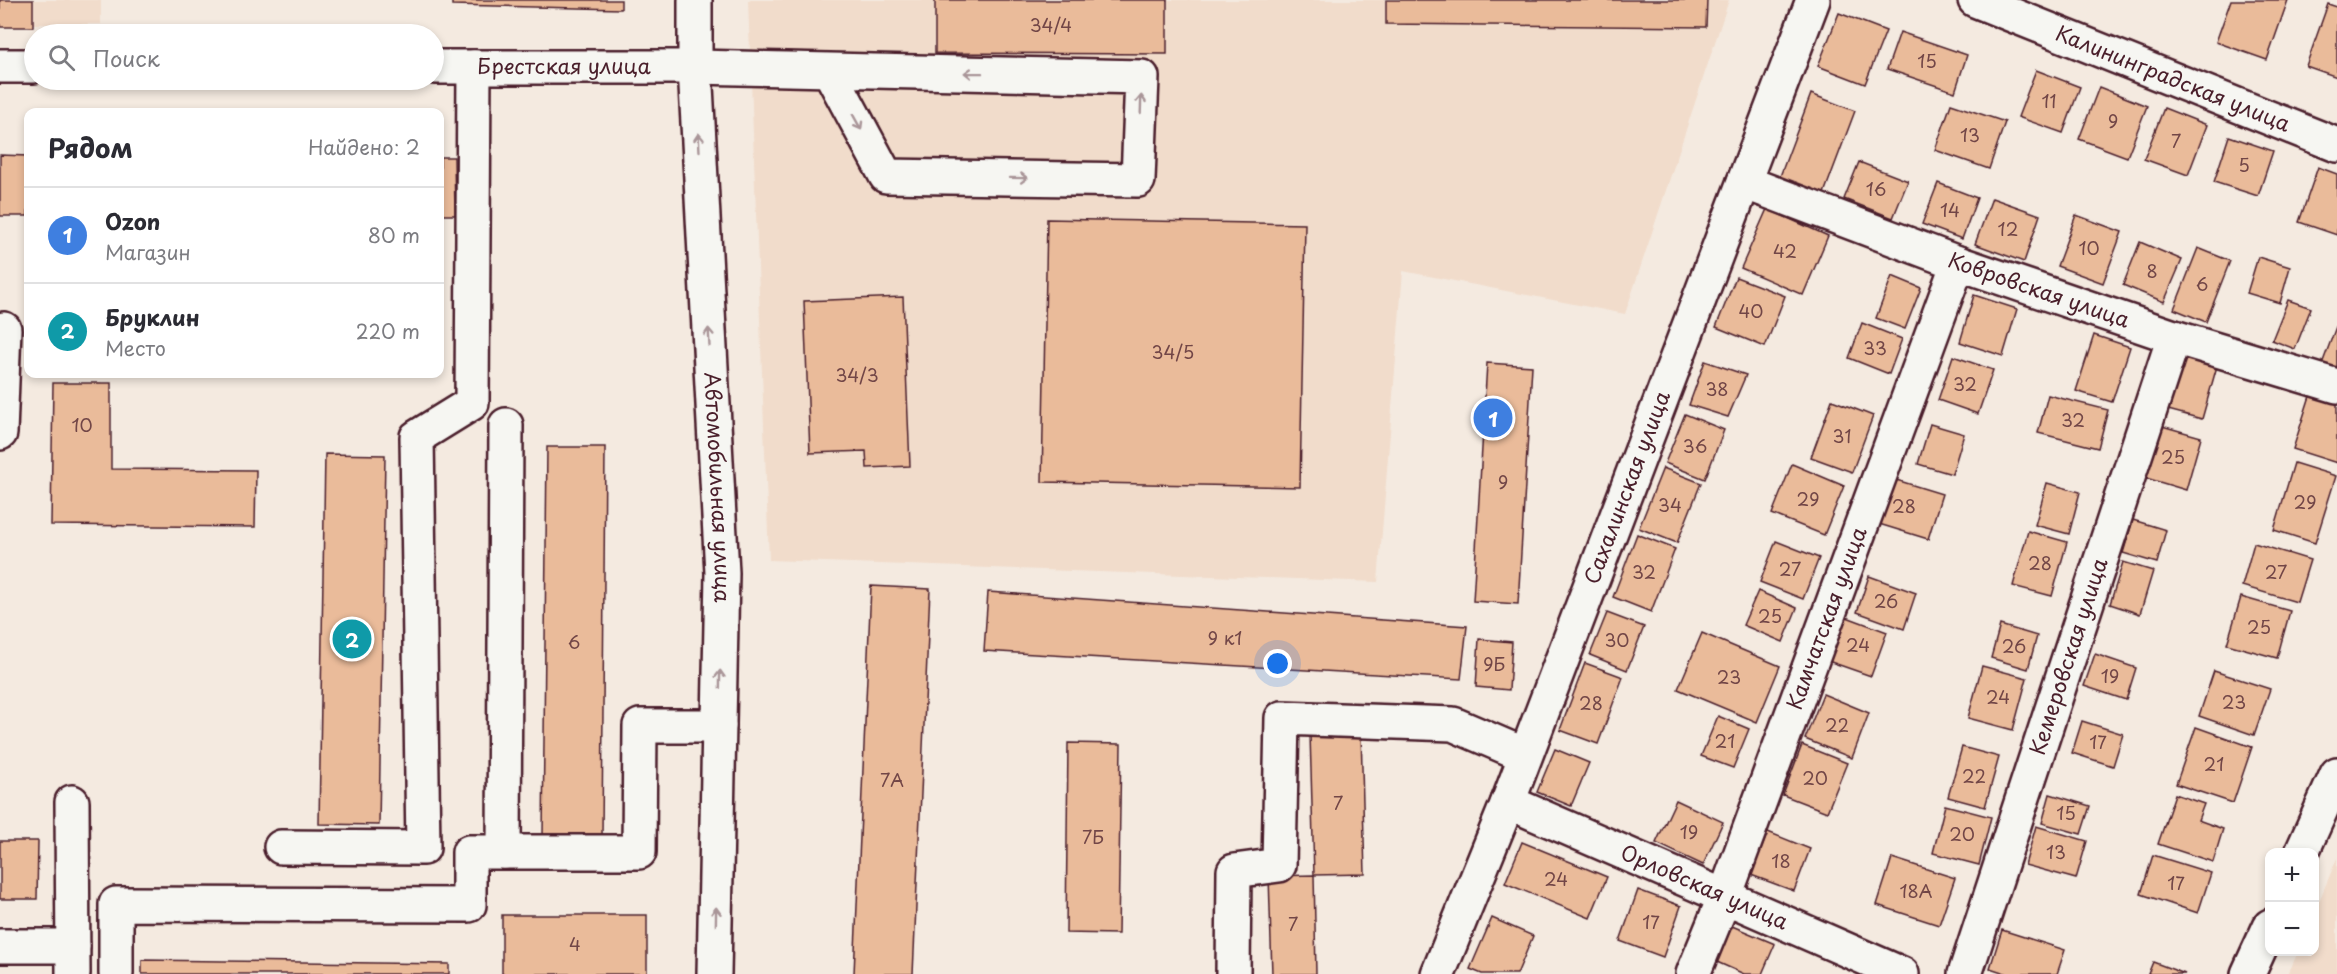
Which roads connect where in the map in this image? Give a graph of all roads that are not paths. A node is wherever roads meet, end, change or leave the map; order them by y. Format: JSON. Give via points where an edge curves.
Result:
{"nodes":[{"id":1,"x":695,"y":0,"type":"edge"},
{"id":2,"x":1813,"y":0,"type":"edge"},
{"id":3,"x":1975,"y":0,"type":"edge"},
{"id":4,"x":0,"y":66,"type":"edge"},
{"id":5,"x":24,"y":66,"type":"edge"},
{"id":6,"x":444,"y":67,"type":"edge"},
{"id":7,"x":474,"y":67,"type":"junction"},
{"id":8,"x":695,"y":68,"type":"junction"},
{"id":9,"x":829,"y":70,"type":"junction"},
{"id":10,"x":2337,"y":145,"type":"edge"},
{"id":11,"x":1744,"y":182,"type":"junction"},
{"id":12,"x":1958,"y":263,"type":"junction"},
{"id":13,"x":4,"y":329,"type":"dead end"},
{"id":14,"x":2174,"y":337,"type":"junction"},
{"id":15,"x":2337,"y":386,"type":"edge"},
{"id":16,"x":506,"y":425,"type":"dead end"},
{"id":17,"x":0,"y":433,"type":"edge"},
{"id":18,"x":719,"y":726,"type":"junction"},
{"id":19,"x":1525,"y":755,"type":"junction"},
{"id":20,"x":2337,"y":774,"type":"edge"},
{"id":21,"x":72,"y":802,"type":"dead end"},
{"id":22,"x":1508,"y":802,"type":"junction"},
{"id":23,"x":282,"y":847,"type":"dead end"},
{"id":24,"x":2304,"y":848,"type":"edge"},
{"id":25,"x":504,"y":852,"type":"junction"},
{"id":26,"x":1725,"y":896,"type":"junction"},
{"id":27,"x":2265,"y":937,"type":"edge"},
{"id":28,"x":0,"y":946,"type":"edge"},
{"id":29,"x":73,"y":960,"type":"edge"},
{"id":30,"x":116,"y":974,"type":"edge"},
{"id":31,"x":714,"y":974,"type":"edge"},
{"id":32,"x":1233,"y":974,"type":"edge"},
{"id":33,"x":1438,"y":974,"type":"edge"},
{"id":34,"x":1693,"y":974,"type":"edge"},
{"id":35,"x":1902,"y":974,"type":"edge"},
{"id":36,"x":1965,"y":974,"type":"edge"},
{"id":37,"x":2248,"y":974,"type":"edge"}],
"edges":[{"from":1,"to":8,"type":"street","name":"Автомобильная улица"},
{"from":2,"to":11,"type":"street","name":"Сахалинская улица"},
{"from":3,"to":10,"type":"street","name":"Калининградская улица"},
{"from":4,"to":5,"type":"street"},
{"from":6,"to":7,"type":"street","name":"Брестская улица"},
{"from":7,"to":8,"type":"street","name":"Брестская улица"},
{"from":7,"to":23,"type":"street","via":[[472,403],[417,437],[423,848]]},
{"from":8,"to":9,"type":"street","name":"Брестская улица"},
{"from":18,"to":8,"type":"street","name":"Автомобильная улица","one_way":true,"via":[[722,573]]},
{"from":9,"to":9,"type":"street","name":"Брестская улица","one_way":true,"via":[[886,176],[1138,180],[1142,77]]},
{"from":11,"to":12,"type":"street","name":"Ковровская улица"},
{"from":11,"to":19,"type":"street","name":"Сахалинская улица"},
{"from":12,"to":14,"type":"street","name":"Ковровская улица"},
{"from":12,"to":26,"type":"street","name":"Камчатская улица"},
{"from":13,"to":17,"type":"street"},
{"from":14,"to":15,"type":"street","name":"Ковровская улица"},
{"from":14,"to":36,"type":"street","name":"Кемеровская улица"},
{"from":16,"to":25,"type":"street"},
{"from":18,"to":25,"type":"street","via":[[640,726],[639,852]]},
{"from":31,"to":18,"type":"street","name":"Автомобильная улица","one_way":true},
{"from":19,"to":22,"type":"street","name":"Сахалинская улица"},
{"from":19,"to":32,"type":"street","via":[[1453,724],[1282,718],[1279,865],[1234,871]]},
{"from":20,"to":24,"type":"street"},
{"from":21,"to":29,"type":"street"},
{"from":22,"to":26,"type":"street","name":"Орловская улица"},
{"from":22,"to":33,"type":"street","name":"Сахалинская улица"},
{"from":25,"to":30,"type":"street","via":[[469,852],[469,905],[116,904]]},
{"from":26,"to":34,"type":"street","name":"Камчатская улица"},
{"from":26,"to":35,"type":"street","name":"Орловская улица"},
{"from":27,"to":37,"type":"street"},
{"from":28,"to":29,"type":"street"}]}
